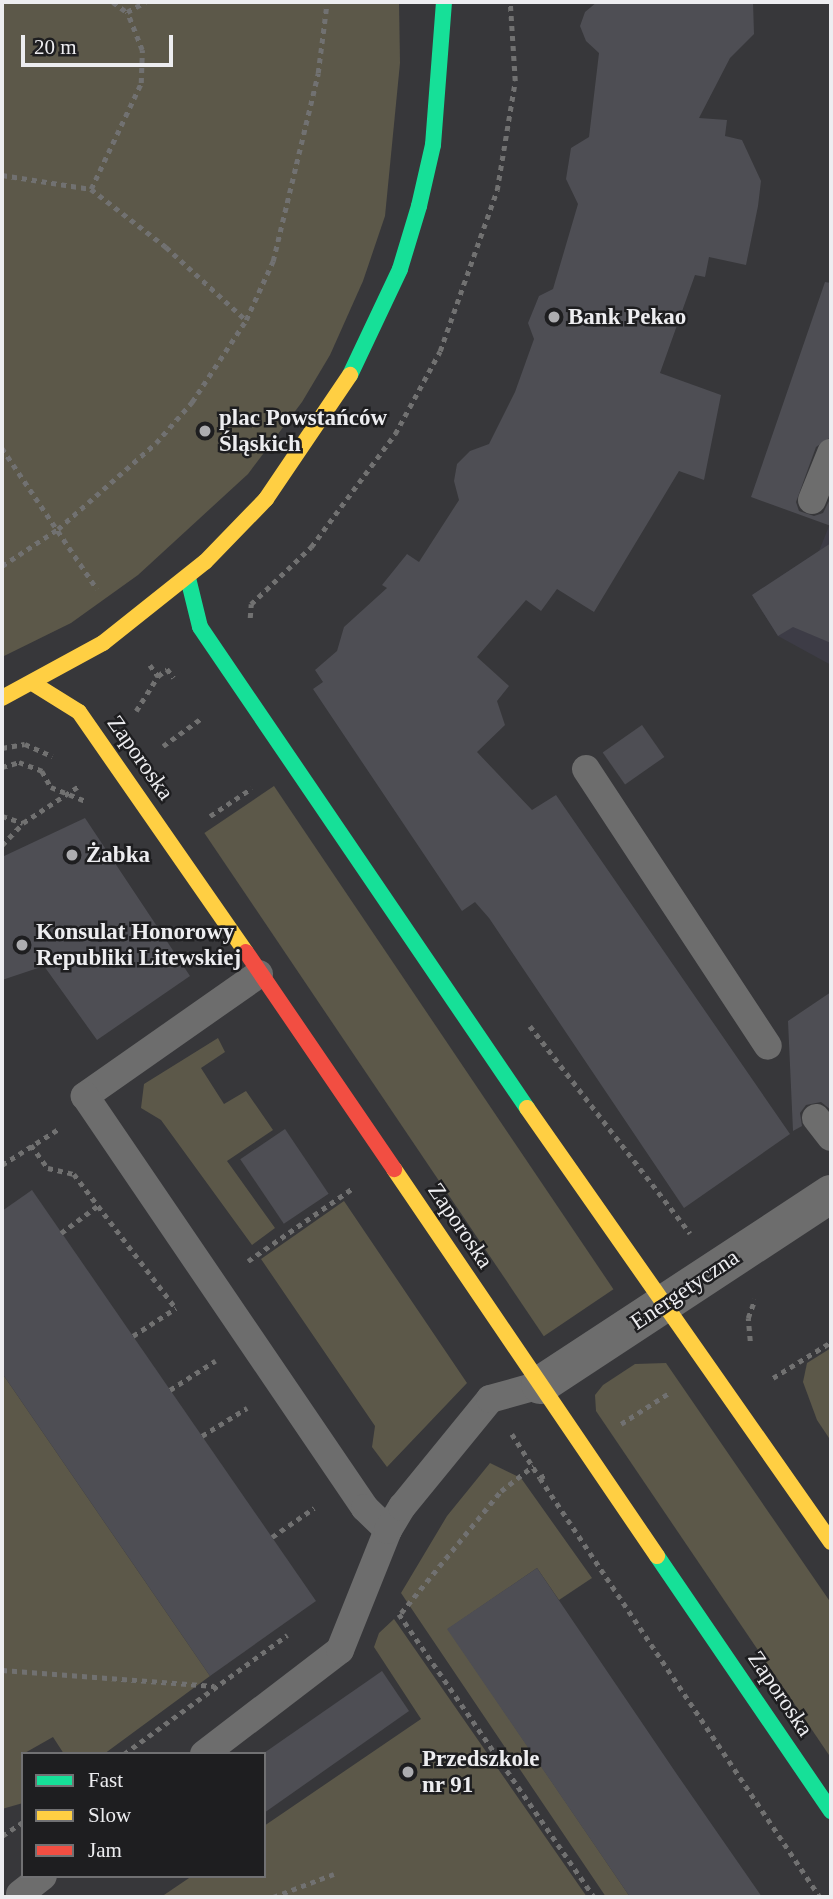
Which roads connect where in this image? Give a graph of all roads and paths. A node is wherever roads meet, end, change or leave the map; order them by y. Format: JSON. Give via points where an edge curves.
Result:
{"nodes":[{"id":1,"x":113,"y":2,"type":"edge"},
{"id":2,"x":145,"y":2,"type":"edge"},
{"id":3,"x":327,"y":2,"type":"edge"},
{"id":4,"x":444,"y":2,"type":"edge"},
{"id":5,"x":127,"y":12,"type":"junction"},
{"id":6,"x":2,"y":175,"type":"edge"},
{"id":7,"x":91,"y":189,"type":"junction"},
{"id":8,"x":246,"y":320,"type":"junction"},
{"id":9,"x":2,"y":448,"type":"edge"},
{"id":10,"x":831,"y":453,"type":"edge"},
{"id":11,"x":812,"y":500,"type":"dead end"},
{"id":12,"x":58,"y":528,"type":"junction"},
{"id":13,"x":2,"y":566,"type":"edge"},
{"id":14,"x":188,"y":578,"type":"junction"},
{"id":15,"x":277,"y":579,"type":"dead end"},
{"id":16,"x":100,"y":593,"type":"dead end"},
{"id":17,"x":254,"y":624,"type":"dead end"},
{"id":18,"x":141,"y":653,"type":"dead end"},
{"id":19,"x":158,"y":676,"type":"junction"},
{"id":20,"x":34,"y":684,"type":"junction"},
{"id":21,"x":180,"y":686,"type":"dead end"},
{"id":22,"x":2,"y":698,"type":"edge"},
{"id":23,"x":198,"y":710,"type":"dead end"},
{"id":24,"x":204,"y":718,"type":"junction"},
{"id":25,"x":144,"y":720,"type":"dead end"},
{"id":26,"x":211,"y":728,"type":"dead end"},
{"id":27,"x":159,"y":740,"type":"dead end"},
{"id":28,"x":2,"y":748,"type":"edge"},
{"id":29,"x":59,"y":762,"type":"dead end"},
{"id":30,"x":2,"y":766,"type":"edge"},
{"id":31,"x":586,"y":769,"type":"dead end"},
{"id":32,"x":245,"y":778,"type":"dead end"},
{"id":33,"x":203,"y":805,"type":"dead end"},
{"id":34,"x":2,"y":816,"type":"edge"},
{"id":35,"x":23,"y":823,"type":"junction"},
{"id":36,"x":2,"y":845,"type":"edge"},
{"id":37,"x":259,"y":974,"type":"junction"},
{"id":38,"x":525,"y":1020,"type":"dead end"},
{"id":39,"x":768,"y":1046,"type":"dead end"},
{"id":40,"x":31,"y":1145,"type":"dead end"},
{"id":41,"x":353,"y":1188,"type":"dead end"},
{"id":42,"x":831,"y":1194,"type":"edge"},
{"id":43,"x":100,"y":1204,"type":"junction"},
{"id":44,"x":61,"y":1233,"type":"dead end"},
{"id":45,"x":692,"y":1236,"type":"dead end"},
{"id":46,"x":241,"y":1251,"type":"dead end"},
{"id":47,"x":248,"y":1261,"type":"junction"},
{"id":48,"x":255,"y":1272,"type":"dead end"},
{"id":49,"x":750,"y":1293,"type":"dead end"},
{"id":50,"x":667,"y":1303,"type":"junction"},
{"id":51,"x":176,"y":1308,"type":"junction"},
{"id":52,"x":184,"y":1319,"type":"dead end"},
{"id":53,"x":133,"y":1336,"type":"dead end"},
{"id":54,"x":749,"y":1340,"type":"dead end"},
{"id":55,"x":831,"y":1342,"type":"edge"},
{"id":56,"x":207,"y":1350,"type":"dead end"},
{"id":57,"x":215,"y":1361,"type":"junction"},
{"id":58,"x":221,"y":1370,"type":"dead end"},
{"id":59,"x":773,"y":1378,"type":"dead end"},
{"id":60,"x":540,"y":1385,"type":"junction"},
{"id":61,"x":170,"y":1390,"type":"dead end"},
{"id":62,"x":672,"y":1392,"type":"dead end"},
{"id":63,"x":240,"y":1398,"type":"dead end"},
{"id":64,"x":247,"y":1408,"type":"junction"},
{"id":65,"x":254,"y":1419,"type":"dead end"},
{"id":66,"x":610,"y":1432,"type":"dead end"},
{"id":67,"x":202,"y":1436,"type":"dead end"},
{"id":68,"x":533,"y":1466,"type":"dead end"},
{"id":69,"x":540,"y":1478,"type":"dead end"},
{"id":70,"x":307,"y":1497,"type":"dead end"},
{"id":71,"x":314,"y":1508,"type":"junction"},
{"id":72,"x":321,"y":1518,"type":"dead end"},
{"id":73,"x":388,"y":1530,"type":"junction"},
{"id":74,"x":272,"y":1537,"type":"dead end"},
{"id":75,"x":831,"y":1542,"type":"edge"},
{"id":76,"x":394,"y":1606,"type":"dead end"},
{"id":77,"x":400,"y":1615,"type":"junction"},
{"id":78,"x":294,"y":1630,"type":"dead end"},
{"id":79,"x":2,"y":1670,"type":"edge"},
{"id":80,"x":214,"y":1686,"type":"junction"},
{"id":81,"x":127,"y":1752,"type":"edge"},
{"id":82,"x":207,"y":1752,"type":"edge"},
{"id":83,"x":831,"y":1811,"type":"edge"},
{"id":84,"x":21,"y":1823,"type":"edge"},
{"id":85,"x":2,"y":1836,"type":"edge"},
{"id":86,"x":334,"y":1874,"type":"dead end"},
{"id":87,"x":40,"y":1878,"type":"edge"},
{"id":88,"x":20,"y":1894,"type":"dead end"},
{"id":89,"x":273,"y":1897,"type":"edge"},
{"id":90,"x":594,"y":1897,"type":"edge"},
{"id":91,"x":820,"y":1897,"type":"edge"}],
"edges":[{"from":1,"to":5,"type":"path"},
{"from":2,"to":5,"type":"path"},
{"from":3,"to":8,"type":"path","via":[[318,73],[273,261]]},
{"from":4,"to":14,"type":"main road","via":[[433,145],[400,269],[342,392],[266,499]]},
{"from":5,"to":7,"type":"path","via":[[142,50],[141,83]]},
{"from":6,"to":7,"type":"path"},
{"from":7,"to":8,"type":"path","via":[[166,247]]},
{"from":8,"to":12,"type":"path","via":[[192,402],[156,443]]},
{"from":9,"to":12,"type":"path"},
{"from":10,"to":11,"type":"lane"},
{"from":12,"to":13,"type":"path"},
{"from":12,"to":16,"type":"path"},
{"from":14,"to":20,"type":"main road","via":[[114,636]]},
{"from":14,"to":50,"type":"main road","via":[[200,627],[220,658],[439,982]]},
{"from":15,"to":17,"type":"path","via":[[251,604]]},
{"from":18,"to":19,"type":"path"},
{"from":19,"to":21,"type":"path","via":[[167,669]]},
{"from":19,"to":25,"type":"path","via":[[135,710]]},
{"from":20,"to":22,"type":"main road"},
{"from":20,"to":37,"type":"main road","name":"Zaporoska","via":[[66,702],[93,730]]},
{"from":23,"to":24,"type":"path"},
{"from":24,"to":26,"type":"path"},
{"from":24,"to":27,"type":"path","via":[[165,748]]},
{"from":28,"to":29,"type":"path","via":[[25,744],[43,749]]},
{"from":30,"to":35,"type":"path","via":[[19,762],[42,771],[51,786],[70,794]]},
{"from":31,"to":39,"type":"lane"},
{"from":32,"to":33,"type":"path","via":[[252,788],[211,817]]},
{"from":34,"to":35,"type":"path"},
{"from":35,"to":36,"type":"path"},
{"from":37,"to":60,"type":"main road","name":"Zaporoska"},
{"from":37,"to":73,"type":"lane","via":[[85,1096],[365,1508]]},
{"from":38,"to":45,"type":"path"},
{"from":40,"to":43,"type":"path","via":[[48,1168],[74,1174]]},
{"from":41,"to":47,"type":"path"},
{"from":42,"to":50,"type":"street","name":"Energetyczna"},
{"from":43,"to":44,"type":"path"},
{"from":43,"to":51,"type":"path"},
{"from":46,"to":47,"type":"path"},
{"from":47,"to":48,"type":"path"},
{"from":49,"to":54,"type":"path","via":[[755,1299],[748,1318]]},
{"from":50,"to":60,"type":"street","name":"Energetyczna"},
{"from":50,"to":75,"type":"main road"},
{"from":51,"to":52,"type":"path"},
{"from":51,"to":53,"type":"path"},
{"from":55,"to":59,"type":"path"},
{"from":56,"to":57,"type":"path"},
{"from":57,"to":58,"type":"path"},
{"from":57,"to":61,"type":"path"},
{"from":60,"to":73,"type":"lane","via":[[490,1399]]},
{"from":60,"to":83,"type":"main road","name":"Zaporoska"},
{"from":62,"to":66,"type":"path"},
{"from":63,"to":64,"type":"path"},
{"from":64,"to":65,"type":"path"},
{"from":64,"to":67,"type":"path"},
{"from":68,"to":77,"type":"path","via":[[501,1491]]},
{"from":69,"to":91,"type":"path"},
{"from":70,"to":71,"type":"path"},
{"from":71,"to":72,"type":"path"},
{"from":71,"to":74,"type":"path"},
{"from":73,"to":82,"type":"lane","via":[[340,1650]]},
{"from":76,"to":77,"type":"path"},
{"from":77,"to":90,"type":"path"},
{"from":78,"to":80,"type":"path"},
{"from":79,"to":80,"type":"path"},
{"from":80,"to":81,"type":"path"},
{"from":84,"to":85,"type":"path"},
{"from":86,"to":89,"type":"path"},
{"from":87,"to":88,"type":"lane"}]}
